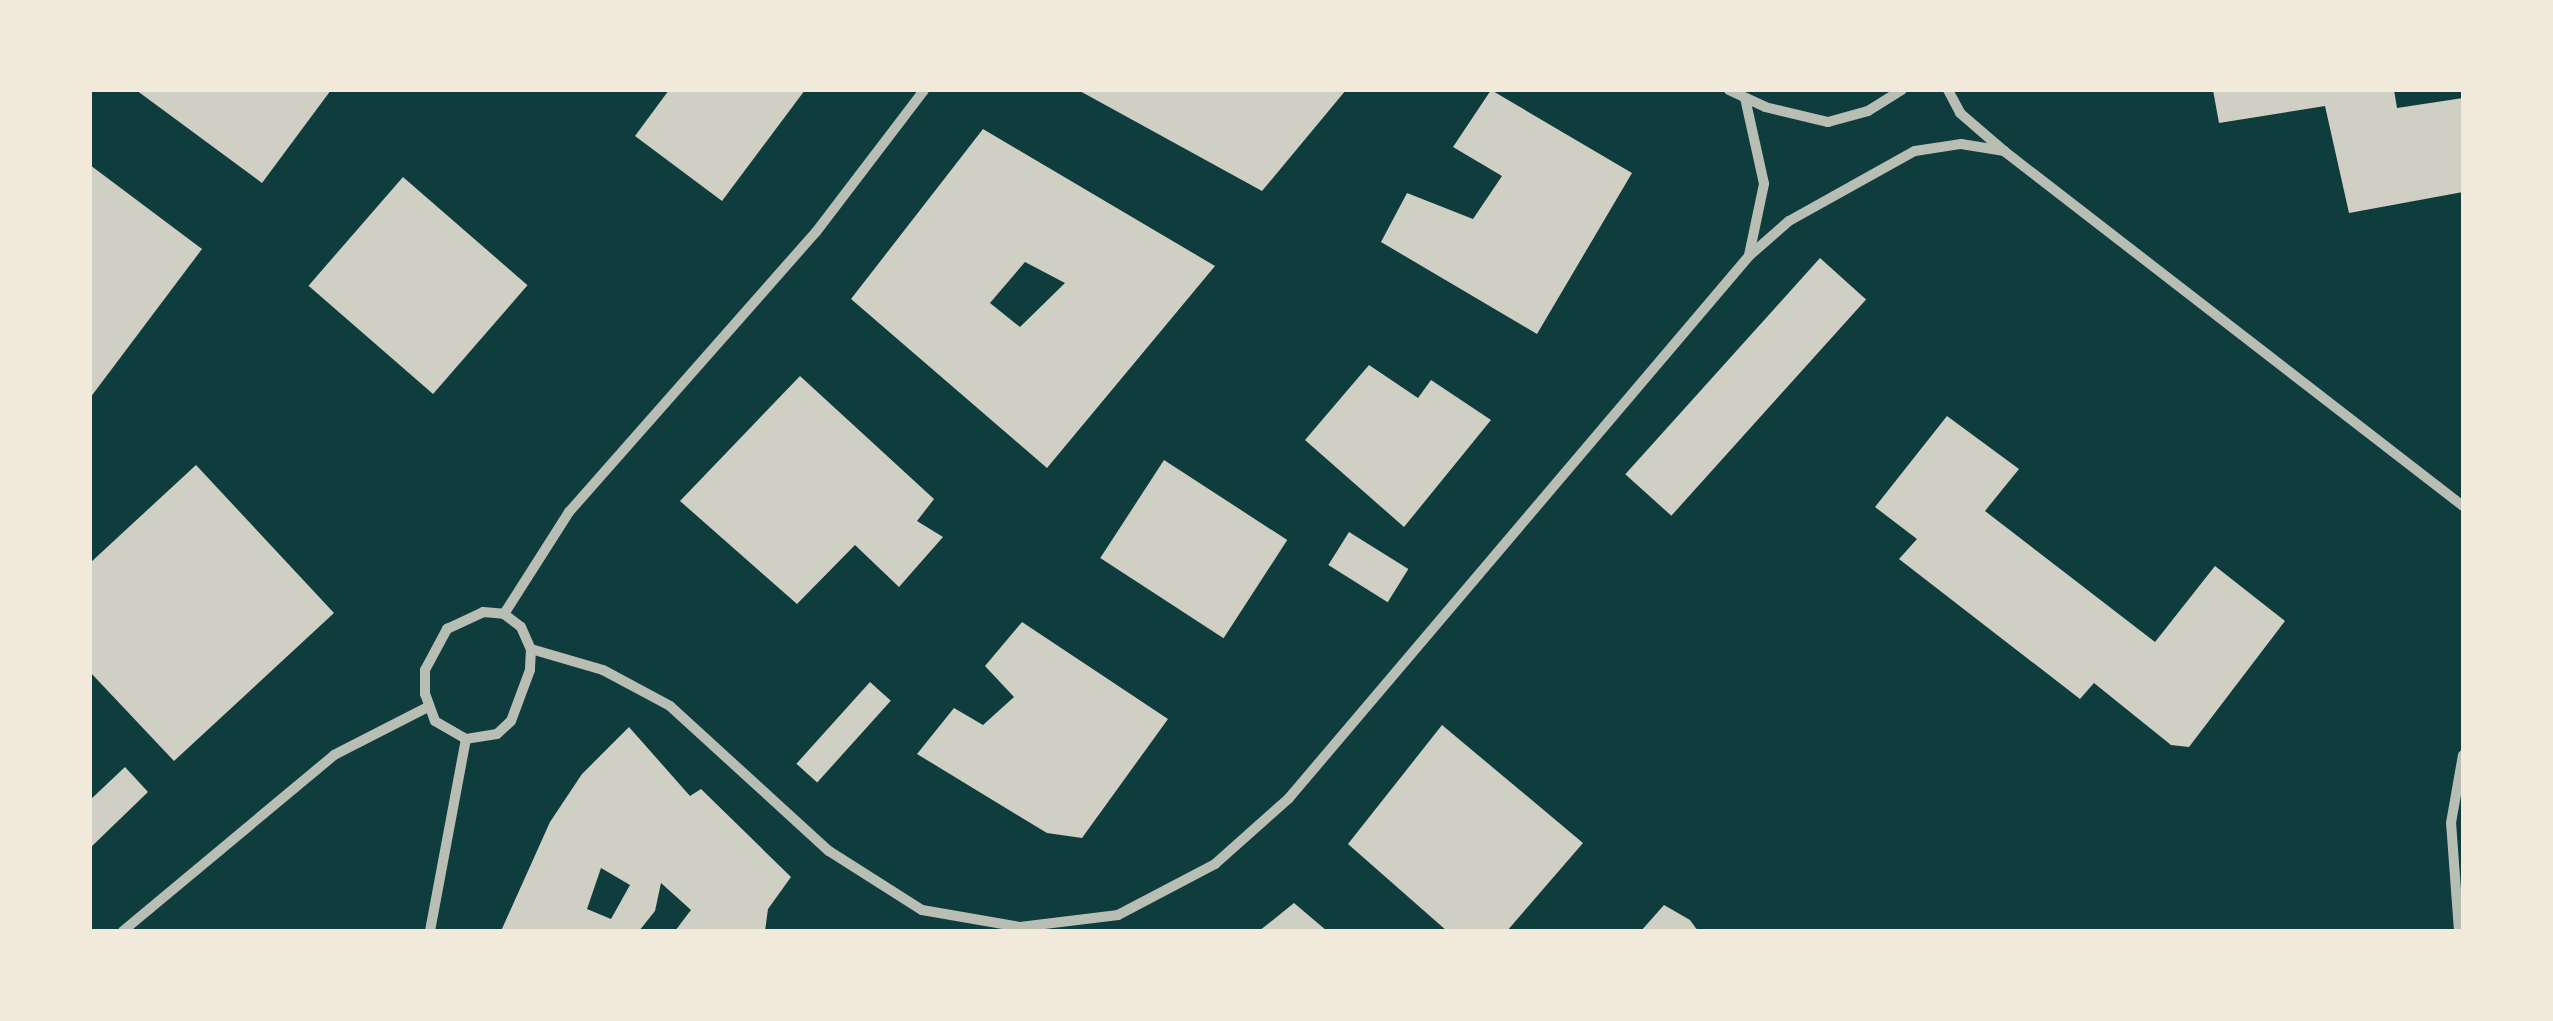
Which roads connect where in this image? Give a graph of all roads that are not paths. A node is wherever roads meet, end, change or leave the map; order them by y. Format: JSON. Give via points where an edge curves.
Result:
{"nodes":[{"id":1,"x":924,"y":90,"type":"edge"},
{"id":2,"x":1729,"y":90,"type":"edge"},
{"id":3,"x":1902,"y":90,"type":"edge"},
{"id":4,"x":1948,"y":90,"type":"edge"},
{"id":5,"x":1745,"y":98,"type":"junction"},
{"id":6,"x":2004,"y":151,"type":"junction"},
{"id":7,"x":1748,"y":256,"type":"junction"},
{"id":8,"x":2463,"y":506,"type":"edge"},
{"id":9,"x":504,"y":614,"type":"junction"},
{"id":10,"x":531,"y":649,"type":"junction"},
{"id":11,"x":428,"y":708,"type":"junction"},
{"id":12,"x":466,"y":739,"type":"junction"},
{"id":13,"x":2463,"y":755,"type":"edge"},
{"id":14,"x":430,"y":930,"type":"edge"},
{"id":15,"x":123,"y":931,"type":"edge"},
{"id":16,"x":2458,"y":931,"type":"edge"}],
"edges":[{"from":1,"to":9,"type":"street","via":[[816,232],[553,533]]},
{"from":2,"to":5,"type":"street"},
{"from":3,"to":5,"type":"street","via":[[1868,112],[1828,122]]},
{"from":4,"to":6,"type":"street","via":[[1960,113]]},
{"from":5,"to":7,"type":"street","via":[[1764,184]]},
{"from":6,"to":7,"type":"street","via":[[1939,145],[1891,160],[1788,221]]},
{"from":6,"to":8,"type":"street"},
{"from":7,"to":10,"type":"street","via":[[1289,798],[1214,864],[1150,904],[1083,922],[1020,927],[922,910],[829,851],[670,706],[602,670]]},
{"from":9,"to":10,"type":"street"},
{"from":9,"to":11,"type":"street","via":[[474,614],[447,628],[425,670]]},
{"from":10,"to":12,"type":"street","via":[[517,713],[497,734]]},
{"from":11,"to":12,"type":"street","via":[[449,733]]},
{"from":11,"to":15,"type":"street","via":[[334,755]]},
{"from":12,"to":14,"type":"street"},
{"from":13,"to":16,"type":"street","via":[[2450,838]]}]}
